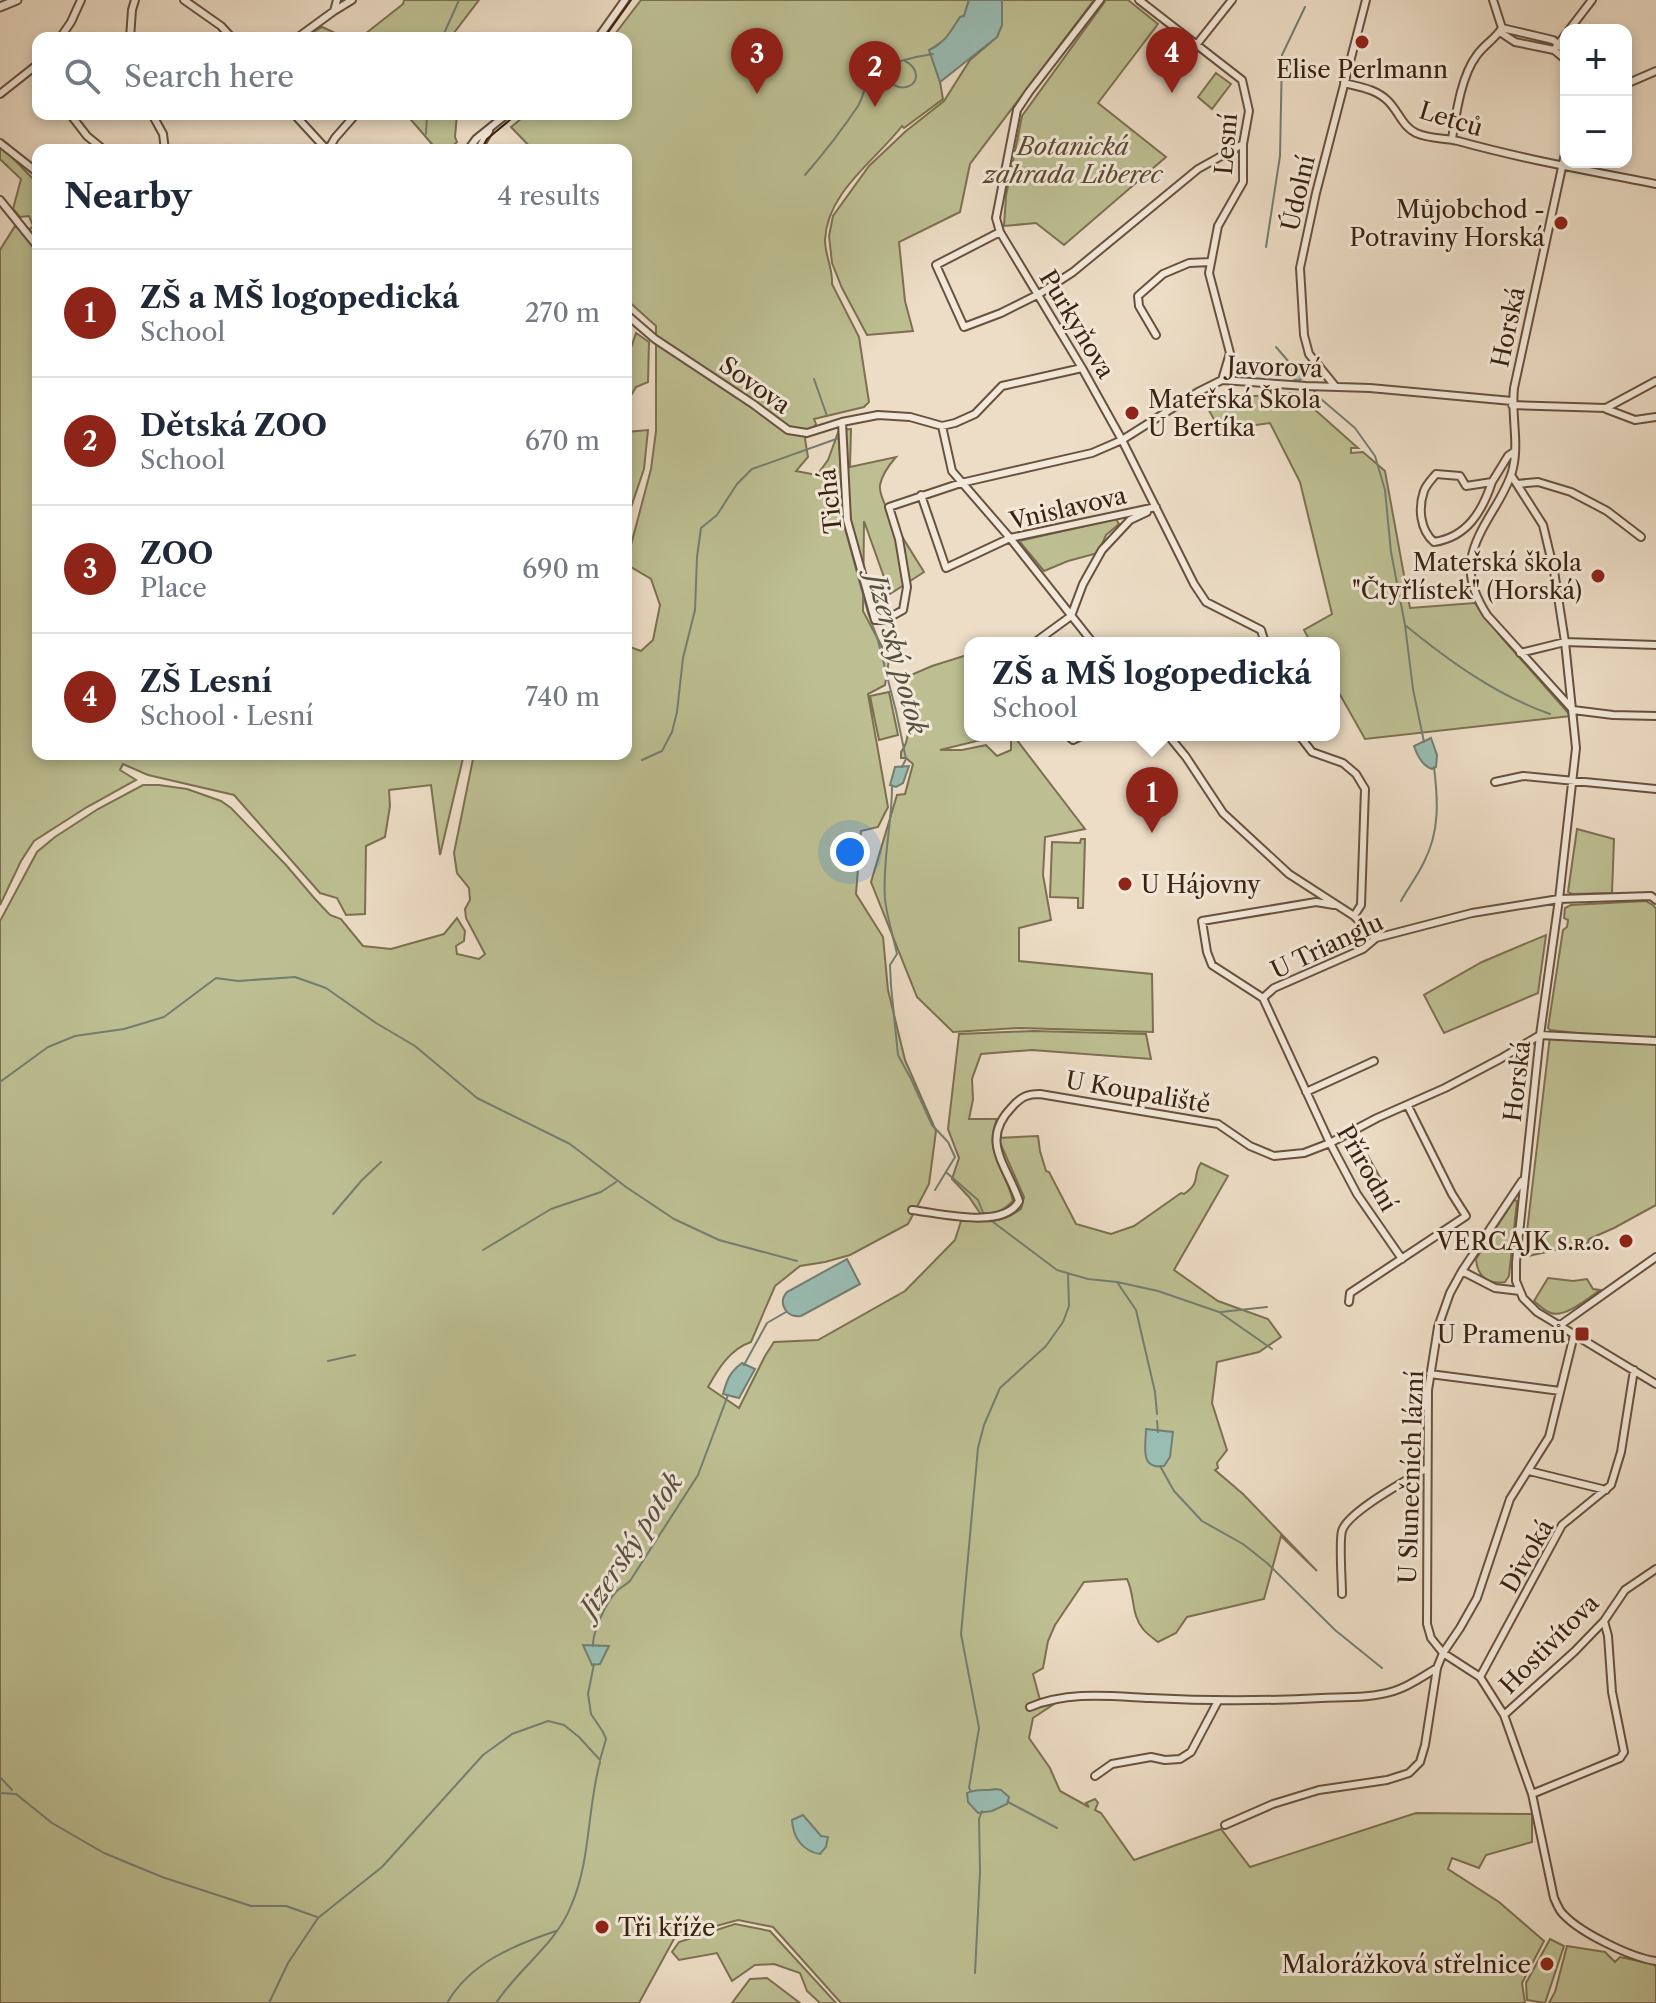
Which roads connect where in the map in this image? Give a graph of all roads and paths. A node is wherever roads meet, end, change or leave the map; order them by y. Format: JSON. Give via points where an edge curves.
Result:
{"nodes":[{"id":1,"x":17,"y":0,"type":"edge"},
{"id":2,"x":81,"y":0,"type":"edge"},
{"id":3,"x":135,"y":0,"type":"edge"},
{"id":4,"x":184,"y":0,"type":"edge"},
{"id":5,"x":337,"y":0,"type":"edge"},
{"id":6,"x":352,"y":0,"type":"edge"},
{"id":7,"x":625,"y":0,"type":"edge"},
{"id":8,"x":1100,"y":0,"type":"edge"},
{"id":9,"x":1139,"y":0,"type":"edge"},
{"id":10,"x":1232,"y":0,"type":"edge"},
{"id":11,"x":1366,"y":0,"type":"edge"},
{"id":12,"x":1493,"y":0,"type":"edge"},
{"id":13,"x":1592,"y":0,"type":"edge"},
{"id":14,"x":0,"y":7,"type":"edge"},
{"id":15,"x":334,"y":11,"type":"junction"},
{"id":16,"x":1574,"y":24,"type":"edge"},
{"id":17,"x":1501,"y":30,"type":"junction"},
{"id":18,"x":64,"y":32,"type":"edge"},
{"id":19,"x":130,"y":32,"type":"edge"},
{"id":20,"x":226,"y":32,"type":"edge"},
{"id":21,"x":305,"y":32,"type":"edge"},
{"id":22,"x":602,"y":32,"type":"edge"},
{"id":23,"x":1560,"y":42,"type":"edge"},
{"id":24,"x":1197,"y":44,"type":"junction"},
{"id":25,"x":1556,"y":47,"type":"junction"},
{"id":26,"x":1560,"y":49,"type":"edge"},
{"id":27,"x":1560,"y":52,"type":"edge"},
{"id":28,"x":32,"y":69,"type":"edge"},
{"id":29,"x":1656,"y":71,"type":"edge"},
{"id":30,"x":1632,"y":81,"type":"edge"},
{"id":31,"x":1344,"y":83,"type":"junction"},
{"id":32,"x":0,"y":94,"type":"edge"},
{"id":33,"x":75,"y":120,"type":"edge"},
{"id":34,"x":155,"y":120,"type":"edge"},
{"id":35,"x":300,"y":120,"type":"edge"},
{"id":36,"x":351,"y":120,"type":"edge"},
{"id":37,"x":499,"y":120,"type":"edge"},
{"id":38,"x":493,"y":125,"type":"junction"},
{"id":39,"x":1452,"y":139,"type":"junction"},
{"id":40,"x":0,"y":143,"type":"edge"},
{"id":41,"x":97,"y":144,"type":"edge"},
{"id":42,"x":164,"y":144,"type":"edge"},
{"id":43,"x":322,"y":144,"type":"edge"},
{"id":44,"x":332,"y":144,"type":"edge"},
{"id":45,"x":472,"y":144,"type":"edge"},
{"id":46,"x":482,"y":144,"type":"edge"},
{"id":47,"x":1243,"y":144,"type":"junction"},
{"id":48,"x":1560,"y":166,"type":"edge"},
{"id":49,"x":32,"y":168,"type":"edge"},
{"id":50,"x":1562,"y":168,"type":"edge"},
{"id":51,"x":1572,"y":168,"type":"edge"},
{"id":52,"x":1656,"y":184,"type":"edge"},
{"id":53,"x":0,"y":200,"type":"edge"},
{"id":54,"x":1000,"y":232,"type":"junction"},
{"id":55,"x":32,"y":240,"type":"edge"},
{"id":56,"x":1211,"y":262,"type":"junction"},
{"id":57,"x":1039,"y":294,"type":"junction"},
{"id":58,"x":632,"y":319,"type":"edge"},
{"id":59,"x":1156,"y":335,"type":"dead end"},
{"id":60,"x":1082,"y":368,"type":"junction"},
{"id":61,"x":1222,"y":380,"type":"junction"},
{"id":62,"x":1656,"y":381,"type":"edge"},
{"id":63,"x":1337,"y":387,"type":"junction"},
{"id":64,"x":1512,"y":403,"type":"junction"},
{"id":65,"x":1606,"y":408,"type":"junction"},
{"id":66,"x":1656,"y":417,"type":"edge"},
{"id":67,"x":842,"y":422,"type":"junction"},
{"id":68,"x":942,"y":426,"type":"junction"},
{"id":69,"x":1122,"y":440,"type":"junction"},
{"id":70,"x":1515,"y":451,"type":"junction"},
{"id":71,"x":1511,"y":475,"type":"junction"},
{"id":72,"x":1492,"y":482,"type":"junction"},
{"id":73,"x":961,"y":483,"type":"junction"},
{"id":74,"x":1517,"y":484,"type":"junction"},
{"id":75,"x":921,"y":495,"type":"junction"},
{"id":76,"x":1156,"y":507,"type":"junction"},
{"id":77,"x":1641,"y":537,"type":"dead end"},
{"id":78,"x":1010,"y":538,"type":"junction"},
{"id":79,"x":1071,"y":616,"type":"junction"},
{"id":80,"x":875,"y":620,"type":"joint"},
{"id":81,"x":1087,"y":635,"type":"edge"},
{"id":82,"x":1042,"y":637,"type":"edge"},
{"id":83,"x":1263,"y":637,"type":"edge"},
{"id":84,"x":1565,"y":642,"type":"junction"},
{"id":85,"x":1656,"y":645,"type":"edge"},
{"id":86,"x":1520,"y":653,"type":"junction"},
{"id":87,"x":1573,"y":710,"type":"junction"},
{"id":88,"x":1656,"y":716,"type":"edge"},
{"id":89,"x":1173,"y":741,"type":"edge"},
{"id":90,"x":1304,"y":741,"type":"edge"},
{"id":91,"x":1574,"y":780,"type":"junction"},
{"id":92,"x":1495,"y":782,"type":"dead end"},
{"id":93,"x":1656,"y":789,"type":"edge"},
{"id":94,"x":1654,"y":895,"type":"edge"},
{"id":95,"x":1559,"y":899,"type":"junction"},
{"id":96,"x":1341,"y":907,"type":"junction"},
{"id":97,"x":1354,"y":916,"type":"junction"},
{"id":98,"x":1376,"y":938,"type":"junction"},
{"id":99,"x":1263,"y":998,"type":"junction"},
{"id":100,"x":1540,"y":1035,"type":"junction"},
{"id":101,"x":1656,"y":1041,"type":"edge"},
{"id":102,"x":1374,"y":1061,"type":"dead end"},
{"id":103,"x":1306,"y":1092,"type":"junction"},
{"id":104,"x":1408,"y":1106,"type":"junction"},
{"id":105,"x":1330,"y":1143,"type":"junction"},
{"id":106,"x":1524,"y":1177,"type":"junction"},
{"id":107,"x":913,"y":1210,"type":"dead end"},
{"id":108,"x":1656,"y":1257,"type":"edge"},
{"id":109,"x":1402,"y":1259,"type":"junction"},
{"id":110,"x":1462,"y":1271,"type":"junction"},
{"id":111,"x":1520,"y":1291,"type":"junction"},
{"id":112,"x":1349,"y":1302,"type":"dead end"},
{"id":113,"x":1559,"y":1326,"type":"junction"},
{"id":114,"x":1574,"y":1335,"type":"junction"},
{"id":115,"x":1634,"y":1370,"type":"junction"},
{"id":116,"x":1430,"y":1374,"type":"junction"},
{"id":117,"x":1656,"y":1384,"type":"edge"},
{"id":118,"x":1560,"y":1391,"type":"junction"},
{"id":119,"x":1427,"y":1468,"type":"junction"},
{"id":120,"x":1529,"y":1471,"type":"junction"},
{"id":121,"x":1606,"y":1490,"type":"junction"},
{"id":122,"x":1656,"y":1569,"type":"edge"},
{"id":123,"x":1342,"y":1594,"type":"dead end"},
{"id":124,"x":1604,"y":1621,"type":"junction"},
{"id":125,"x":1443,"y":1653,"type":"junction"},
{"id":126,"x":1437,"y":1668,"type":"junction"},
{"id":127,"x":1480,"y":1677,"type":"junction"},
{"id":128,"x":1218,"y":1701,"type":"junction"},
{"id":129,"x":1030,"y":1707,"type":"dead end"},
{"id":130,"x":1504,"y":1715,"type":"junction"},
{"id":131,"x":1095,"y":1776,"type":"dead end"},
{"id":132,"x":1532,"y":1794,"type":"junction"},
{"id":133,"x":1225,"y":1825,"type":"dead end"},
{"id":134,"x":1656,"y":1961,"type":"edge"}],
"edges":[{"from":1,"to":14,"type":"street"},
{"from":2,"to":18,"type":"street"},
{"from":3,"to":19,"type":"street"},
{"from":4,"to":20,"type":"street"},
{"from":5,"to":15,"type":"street"},
{"from":6,"to":15,"type":"street"},
{"from":7,"to":22,"type":"street"},
{"from":8,"to":54,"type":"street","via":[[1017,110],[996,218]]},
{"from":9,"to":24,"type":"street","name":"Lesní"},
{"from":10,"to":24,"type":"street"},
{"from":11,"to":31,"type":"street","name":"Údolní"},
{"from":12,"to":17,"type":"street"},
{"from":13,"to":16,"type":"street"},
{"from":15,"to":21,"type":"street"},
{"from":17,"to":25,"type":"street","via":[[1515,42]]},
{"from":17,"to":25,"type":"street","via":[[1553,40]]},
{"from":17,"to":39,"type":"street","via":[[1469,67]]},
{"from":23,"to":25,"type":"street"},
{"from":24,"to":47,"type":"street","name":"Lesní","via":[[1242,80],[1249,111]]},
{"from":25,"to":26,"type":"street"},
{"from":25,"to":27,"type":"street"},
{"from":28,"to":32,"type":"street"},
{"from":29,"to":30,"type":"street"},
{"from":31,"to":39,"type":"street","name":"Letců","via":[[1376,91],[1416,133]]},
{"from":31,"to":63,"type":"street","name":"Údolní","via":[[1300,268],[1309,354]]},
{"from":33,"to":41,"type":"street"},
{"from":34,"to":42,"type":"street"},
{"from":35,"to":43,"type":"street"},
{"from":36,"to":44,"type":"street"},
{"from":37,"to":38,"type":"street"},
{"from":38,"to":45,"type":"street"},
{"from":38,"to":46,"type":"street"},
{"from":39,"to":48,"type":"street","name":"Letců"},
{"from":40,"to":49,"type":"street"},
{"from":47,"to":56,"type":"street","name":"Lesní","via":[[1243,182],[1218,226]]},
{"from":47,"to":57,"type":"street","via":[[1198,169]]},
{"from":50,"to":64,"type":"street","name":"Horská"},
{"from":51,"to":52,"type":"street","name":"Letců"},
{"from":53,"to":55,"type":"street"},
{"from":54,"to":57,"type":"street","name":"Purkyňova"},
{"from":54,"to":57,"type":"street","via":[[936,265],[964,327]]},
{"from":56,"to":59,"type":"street","via":[[1189,263],[1163,274],[1138,296]]},
{"from":56,"to":61,"type":"street","name":"Lesní","via":[[1209,273],[1230,353]]},
{"from":57,"to":60,"type":"street","name":"Purkyňova"},
{"from":58,"to":67,"type":"street","name":"Sovova","via":[[788,430],[807,433]]},
{"from":60,"to":68,"type":"street","via":[[1002,386],[975,414]]},
{"from":60,"to":69,"type":"street","name":"Purkyňova"},
{"from":61,"to":63,"type":"street","name":"Javorová"},
{"from":61,"to":69,"type":"street","name":"Javorová"},
{"from":62,"to":65,"type":"street"},
{"from":63,"to":64,"type":"street","name":"Javorová"},
{"from":64,"to":65,"type":"street","name":"Javorová"},
{"from":64,"to":70,"type":"street","name":"Horská"},
{"from":65,"to":66,"type":"street","name":"Javorová","via":[[1635,420]]},
{"from":67,"to":68,"type":"street","name":"Sovova","via":[[878,415]]},
{"from":67,"to":80,"type":"street","name":"Tichá","via":[[847,520]]},
{"from":68,"to":73,"type":"street","via":[[952,471]]},
{"from":69,"to":73,"type":"street","name":"Javorová","via":[[1092,453]]},
{"from":69,"to":76,"type":"street","name":"Purkyňova"},
{"from":70,"to":71,"type":"street","name":"Horská"},
{"from":70,"to":72,"type":"street"},
{"from":71,"to":74,"type":"street","name":"Horská"},
{"from":71,"to":86,"type":"street","name":"Horská","via":[[1477,537],[1470,570],[1478,601]]},
{"from":72,"to":72,"type":"street","via":[[1465,530],[1440,541],[1427,537],[1421,507],[1424,489],[1436,474],[1460,476],[1466,486]]},
{"from":73,"to":75,"type":"street","name":"Javorová"},
{"from":73,"to":78,"type":"street"},
{"from":74,"to":77,"type":"street","via":[[1538,482],[1571,492]]},
{"from":74,"to":84,"type":"street","name":"Horská","via":[[1543,525]]},
{"from":75,"to":78,"type":"street","name":"Vnislavova","via":[[946,568]]},
{"from":75,"to":80,"type":"street","name":"Javorová","via":[[889,507],[907,587],[903,610]]},
{"from":76,"to":78,"type":"street","name":"Vnislavova"},
{"from":76,"to":79,"type":"street","via":[[1130,520],[1102,550]]},
{"from":76,"to":83,"type":"street","name":"Purkyňova","via":[[1206,602],[1261,630]]},
{"from":78,"to":79,"type":"street"},
{"from":79,"to":81,"type":"street"},
{"from":79,"to":82,"type":"street"},
{"from":84,"to":85,"type":"street"},
{"from":84,"to":86,"type":"street"},
{"from":84,"to":87,"type":"street","name":"Horská"},
{"from":86,"to":87,"type":"street","name":"Horská"},
{"from":87,"to":88,"type":"street"},
{"from":87,"to":91,"type":"street","name":"Horská"},
{"from":89,"to":96,"type":"street","via":[[1223,813],[1289,874]]},
{"from":90,"to":97,"type":"street","via":[[1312,752],[1343,763],[1365,789],[1361,905]]},
{"from":91,"to":92,"type":"street","via":[[1523,776]]},
{"from":91,"to":93,"type":"street"},
{"from":91,"to":95,"type":"street","name":"Horská"},
{"from":94,"to":95,"type":"street","name":"U Trianglu"},
{"from":95,"to":98,"type":"street","name":"U Trianglu","via":[[1472,913]]},
{"from":95,"to":100,"type":"street","name":"Horská"},
{"from":96,"to":97,"type":"street"},
{"from":96,"to":99,"type":"street","name":"U Trianglu","via":[[1316,902],[1202,921],[1212,965]]},
{"from":97,"to":98,"type":"street"},
{"from":98,"to":99,"type":"street","name":"U Trianglu"},
{"from":99,"to":103,"type":"street","name":"Přírodní"},
{"from":100,"to":101,"type":"street"},
{"from":100,"to":104,"type":"street","name":"U Koupaliště"},
{"from":100,"to":106,"type":"street","name":"Horská"},
{"from":102,"to":103,"type":"street"},
{"from":103,"to":105,"type":"street","name":"Přírodní"},
{"from":104,"to":105,"type":"street","name":"U Koupaliště"},
{"from":104,"to":109,"type":"street","via":[[1466,1216]]},
{"from":105,"to":107,"type":"street","name":"U Koupaliště","via":[[1274,1156],[1218,1124],[1030,1094],[1006,1113],[997,1130],[996,1149],[1019,1201],[1015,1209],[990,1218]]},
{"from":105,"to":109,"type":"street","name":"Přírodní"},
{"from":106,"to":110,"type":"street","name":"U Slunečních lázní"},
{"from":106,"to":111,"type":"street","name":"Horská","via":[[1516,1262]]},
{"from":108,"to":113,"type":"street"},
{"from":109,"to":112,"type":"street","via":[[1350,1293]]},
{"from":110,"to":111,"type":"street","via":[[1495,1288]]},
{"from":110,"to":116,"type":"street","name":"U Slunečních lázní","via":[[1438,1327]]},
{"from":111,"to":113,"type":"street","via":[[1537,1312]]},
{"from":113,"to":114,"type":"street"},
{"from":114,"to":115,"type":"street"},
{"from":114,"to":118,"type":"street"},
{"from":115,"to":117,"type":"street"},
{"from":115,"to":121,"type":"street","name":"Divoká","via":[[1621,1452]]},
{"from":116,"to":118,"type":"street"},
{"from":116,"to":119,"type":"street","name":"U Slunečních lázní"},
{"from":118,"to":120,"type":"street","via":[[1549,1437]]},
{"from":119,"to":123,"type":"street","via":[[1348,1521],[1342,1531]]},
{"from":119,"to":125,"type":"street","name":"U Slunečních lázní","via":[[1427,1624]]},
{"from":120,"to":121,"type":"street"},
{"from":120,"to":125,"type":"street","via":[[1506,1508],[1477,1598]]},
{"from":121,"to":127,"type":"street","name":"Divoká","via":[[1562,1525]]},
{"from":122,"to":124,"type":"street","name":"Hostivítova","via":[[1625,1590]]},
{"from":124,"to":130,"type":"street","name":"Hostivítova"},
{"from":124,"to":132,"type":"street","via":[[1624,1752]]},
{"from":125,"to":126,"type":"street"},
{"from":125,"to":127,"type":"street"},
{"from":126,"to":128,"type":"street","via":[[1410,1685],[1381,1694]]},
{"from":126,"to":133,"type":"street","via":[[1425,1745],[1420,1762],[1409,1773],[1319,1790]]},
{"from":127,"to":130,"type":"street"},
{"from":128,"to":129,"type":"street","via":[[1082,1695]]},
{"from":128,"to":131,"type":"street","via":[[1191,1752],[1180,1759],[1151,1757],[1112,1764]]},
{"from":130,"to":132,"type":"street"},
{"from":132,"to":134,"type":"street","via":[[1561,1912],[1596,1937]]}]}
